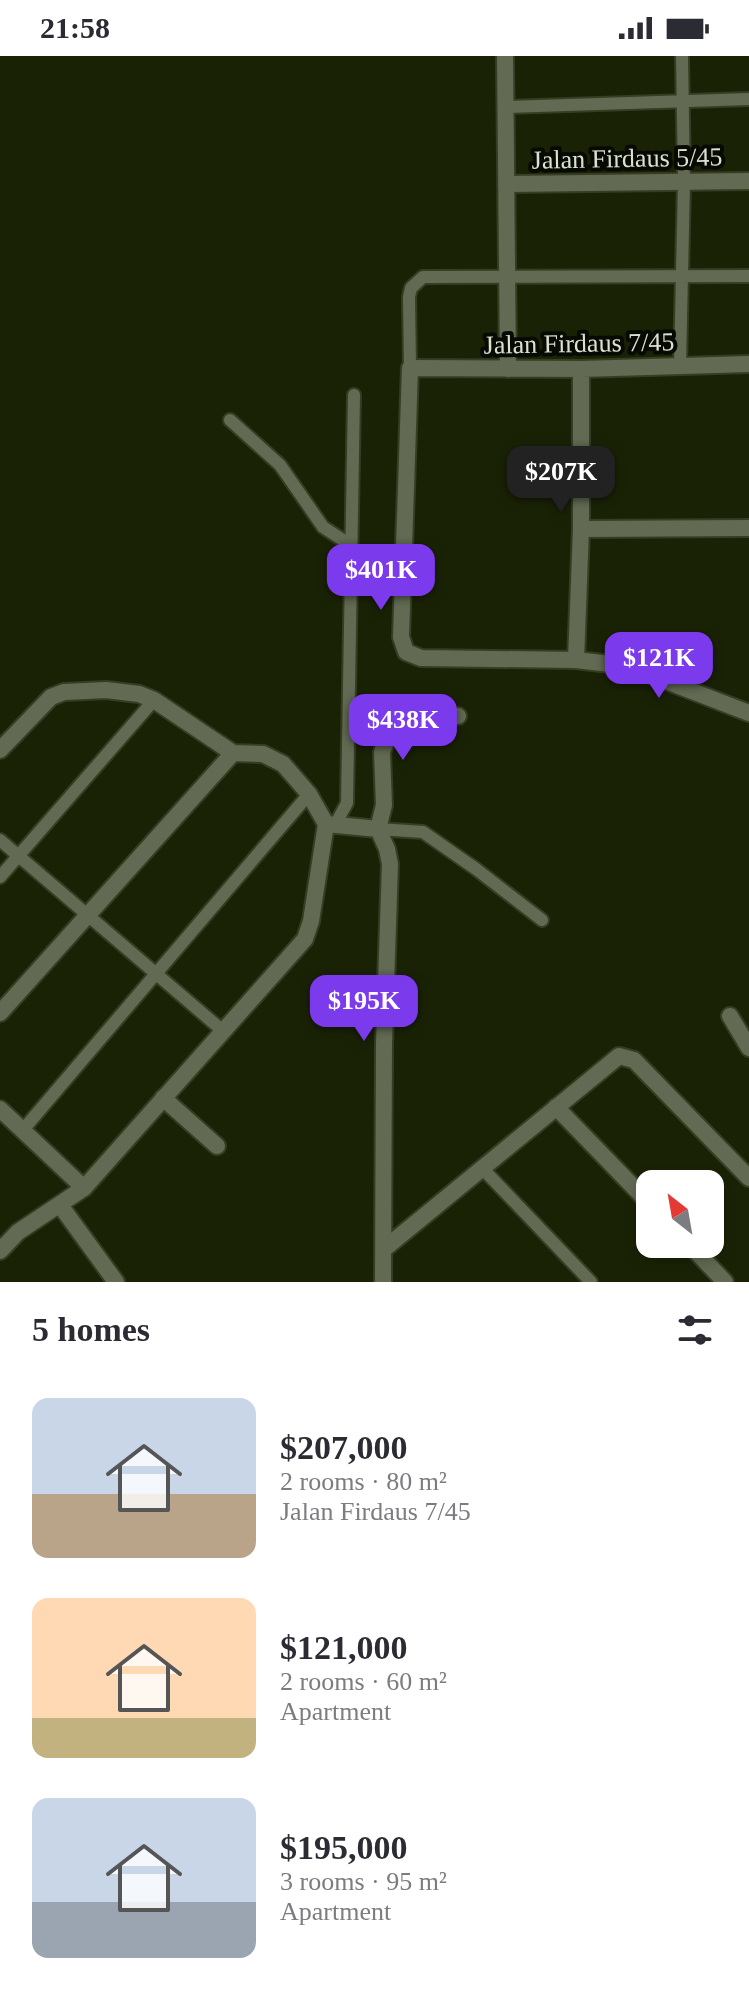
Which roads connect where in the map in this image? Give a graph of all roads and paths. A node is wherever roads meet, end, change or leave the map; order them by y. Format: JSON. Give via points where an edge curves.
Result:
{"nodes":[{"id":1,"x":505,"y":56,"type":"edge"},
{"id":2,"x":682,"y":56,"type":"edge"},
{"id":3,"x":749,"y":99,"type":"edge"},
{"id":4,"x":682,"y":101,"type":"junction"},
{"id":5,"x":505,"y":107,"type":"junction"},
{"id":6,"x":684,"y":181,"type":"junction"},
{"id":7,"x":749,"y":181,"type":"edge"},
{"id":8,"x":506,"y":184,"type":"junction"},
{"id":9,"x":749,"y":276,"type":"edge"},
{"id":10,"x":682,"y":278,"type":"junction"},
{"id":11,"x":507,"y":279,"type":"junction"},
{"id":12,"x":749,"y":364,"type":"edge"},
{"id":13,"x":680,"y":366,"type":"junction"},
{"id":14,"x":410,"y":368,"type":"junction"},
{"id":15,"x":508,"y":369,"type":"junction"},
{"id":16,"x":581,"y":369,"type":"junction"},
{"id":17,"x":354,"y":395,"type":"dead end"},
{"id":18,"x":230,"y":420,"type":"dead end"},
{"id":19,"x":749,"y":528,"type":"edge"},
{"id":20,"x":581,"y":529,"type":"junction"},
{"id":21,"x":352,"y":546,"type":"junction"},
{"id":22,"x":576,"y":660,"type":"junction"},
{"id":23,"x":154,"y":700,"type":"junction"},
{"id":24,"x":749,"y":713,"type":"edge"},
{"id":25,"x":458,"y":716,"type":"dead end"},
{"id":26,"x":0,"y":750,"type":"edge"},
{"id":27,"x":233,"y":753,"type":"junction"},
{"id":28,"x":309,"y":794,"type":"junction"},
{"id":29,"x":330,"y":824,"type":"junction"},
{"id":30,"x":378,"y":829,"type":"junction"},
{"id":31,"x":0,"y":840,"type":"edge"},
{"id":32,"x":19,"y":856,"type":"junction"},
{"id":33,"x":0,"y":877,"type":"edge"},
{"id":34,"x":88,"y":915,"type":"junction"},
{"id":35,"x":542,"y":920,"type":"dead end"},
{"id":36,"x":154,"y":973,"type":"junction"},
{"id":37,"x":0,"y":1013,"type":"edge"},
{"id":38,"x":730,"y":1016,"type":"dead end"},
{"id":39,"x":223,"y":1031,"type":"junction"},
{"id":40,"x":749,"y":1048,"type":"edge"},
{"id":41,"x":163,"y":1098,"type":"junction"},
{"id":42,"x":556,"y":1107,"type":"junction"},
{"id":43,"x":0,"y":1109,"type":"edge"},
{"id":44,"x":22,"y":1131,"type":"junction"},
{"id":45,"x":217,"y":1146,"type":"dead end"},
{"id":46,"x":482,"y":1168,"type":"junction"},
{"id":47,"x":749,"y":1178,"type":"edge"},
{"id":48,"x":84,"y":1188,"type":"junction"},
{"id":49,"x":636,"y":1190,"type":"edge"},
{"id":50,"x":60,"y":1205,"type":"junction"},
{"id":51,"x":384,"y":1249,"type":"junction"},
{"id":52,"x":0,"y":1251,"type":"edge"},
{"id":53,"x":702,"y":1258,"type":"edge"},
{"id":54,"x":385,"y":1281,"type":"edge"},
{"id":55,"x":116,"y":1282,"type":"edge"},
{"id":56,"x":591,"y":1282,"type":"edge"},
{"id":57,"x":725,"y":1282,"type":"edge"}],
"edges":[{"from":1,"to":5,"type":"street"},
{"from":2,"to":4,"type":"lane"},
{"from":3,"to":4,"type":"lane"},
{"from":4,"to":5,"type":"lane"},
{"from":4,"to":6,"type":"lane"},
{"from":5,"to":8,"type":"street"},
{"from":6,"to":7,"type":"street","name":"Jalan Firdaus 5/45"},
{"from":6,"to":8,"type":"street","name":"Jalan Firdaus 5/45"},
{"from":6,"to":10,"type":"lane"},
{"from":8,"to":11,"type":"street"},
{"from":9,"to":10,"type":"lane"},
{"from":10,"to":11,"type":"lane"},
{"from":10,"to":13,"type":"lane"},
{"from":11,"to":14,"type":"lane","via":[[431,276],[416,282],[409,297]]},
{"from":11,"to":15,"type":"street"},
{"from":12,"to":13,"type":"street","name":"Jalan Firdaus 7/45"},
{"from":13,"to":16,"type":"street","name":"Jalan Firdaus 7/45"},
{"from":14,"to":15,"type":"street","name":"Jalan Firdaus 7/45"},
{"from":14,"to":22,"type":"street","via":[[402,645],[421,658]]},
{"from":15,"to":16,"type":"street","name":"Jalan Firdaus 7/45"},
{"from":16,"to":20,"type":"street"},
{"from":17,"to":21,"type":"lane"},
{"from":18,"to":21,"type":"lane","via":[[280,465],[323,527]]},
{"from":19,"to":20,"type":"street"},
{"from":20,"to":22,"type":"street"},
{"from":21,"to":29,"type":"lane","via":[[347,803]]},
{"from":22,"to":24,"type":"street","via":[[627,666]]},
{"from":23,"to":26,"type":"street","via":[[106,690],[57,695]]},
{"from":23,"to":27,"type":"street"},
{"from":23,"to":32,"type":"lane"},
{"from":25,"to":30,"type":"street","via":[[400,727],[388,737],[382,752],[384,805]]},
{"from":27,"to":28,"type":"street","via":[[277,760]]},
{"from":27,"to":34,"type":"street"},
{"from":28,"to":29,"type":"street"},
{"from":28,"to":36,"type":"lane"},
{"from":29,"to":30,"type":"street"},
{"from":29,"to":39,"type":"street","via":[[308,933]]},
{"from":30,"to":35,"type":"lane","via":[[423,832]]},
{"from":30,"to":51,"type":"street","via":[[390,859]]},
{"from":31,"to":32,"type":"lane"},
{"from":32,"to":33,"type":"lane"},
{"from":32,"to":34,"type":"lane"},
{"from":34,"to":36,"type":"lane"},
{"from":34,"to":37,"type":"street"},
{"from":36,"to":39,"type":"lane"},
{"from":36,"to":44,"type":"lane"},
{"from":38,"to":40,"type":"street"},
{"from":39,"to":41,"type":"street"},
{"from":41,"to":45,"type":"street"},
{"from":41,"to":48,"type":"street"},
{"from":42,"to":46,"type":"street"},
{"from":42,"to":47,"type":"street","via":[[614,1059],[630,1057]]},
{"from":42,"to":49,"type":"street"},
{"from":43,"to":44,"type":"street"},
{"from":44,"to":48,"type":"street"},
{"from":46,"to":51,"type":"street"},
{"from":46,"to":56,"type":"lane"},
{"from":48,"to":50,"type":"street"},
{"from":50,"to":52,"type":"street","via":[[18,1232]]},
{"from":50,"to":55,"type":"street"},
{"from":51,"to":54,"type":"street"},
{"from":53,"to":57,"type":"street"}]}
